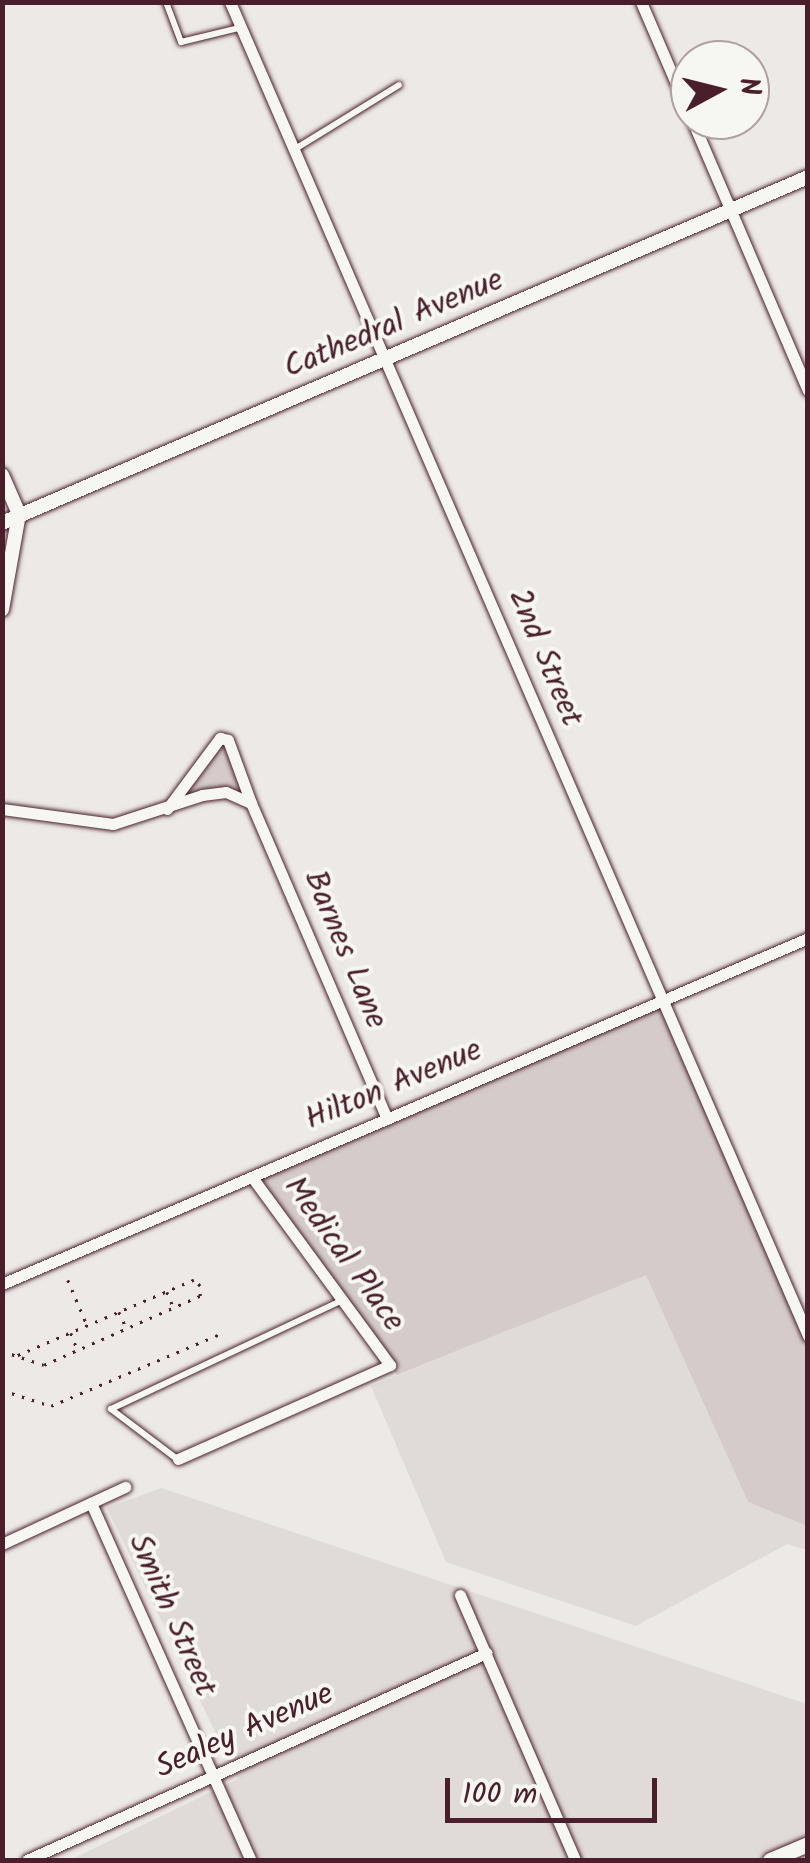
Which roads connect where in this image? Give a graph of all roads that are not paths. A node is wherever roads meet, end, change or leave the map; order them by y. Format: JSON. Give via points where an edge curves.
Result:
{"nodes":[{"id":1,"x":166,"y":2,"type":"edge"},
{"id":2,"x":230,"y":2,"type":"edge"},
{"id":3,"x":641,"y":2,"type":"edge"},
{"id":4,"x":240,"y":28,"type":"junction"},
{"id":5,"x":670,"y":69,"type":"edge"},
{"id":6,"x":399,"y":84,"type":"dead end"},
{"id":7,"x":700,"y":140,"type":"edge"},
{"id":8,"x":294,"y":150,"type":"junction"},
{"id":9,"x":808,"y":178,"type":"edge"},
{"id":10,"x":730,"y":210,"type":"junction"},
{"id":11,"x":386,"y":359,"type":"junction"},
{"id":12,"x":808,"y":390,"type":"edge"},
{"id":13,"x":2,"y":475,"type":"edge"},
{"id":14,"x":19,"y":514,"type":"junction"},
{"id":15,"x":2,"y":524,"type":"edge"},
{"id":16,"x":2,"y":610,"type":"edge"},
{"id":17,"x":251,"y":803,"type":"junction"},
{"id":18,"x":2,"y":809,"type":"edge"},
{"id":19,"x":167,"y":809,"type":"junction"},
{"id":20,"x":808,"y":938,"type":"edge"},
{"id":21,"x":662,"y":1000,"type":"junction"},
{"id":22,"x":387,"y":1119,"type":"junction"},
{"id":23,"x":252,"y":1177,"type":"junction"},
{"id":24,"x":2,"y":1284,"type":"edge"},
{"id":25,"x":342,"y":1300,"type":"junction"},
{"id":26,"x":808,"y":1336,"type":"edge"},
{"id":27,"x":178,"y":1460,"type":"joint"},
{"id":28,"x":125,"y":1487,"type":"dead end"},
{"id":29,"x":91,"y":1503,"type":"junction"},
{"id":30,"x":2,"y":1544,"type":"edge"},
{"id":31,"x":460,"y":1594,"type":"dead end"},
{"id":32,"x":486,"y":1654,"type":"junction"},
{"id":33,"x":213,"y":1776,"type":"junction"},
{"id":34,"x":808,"y":1844,"type":"edge"},
{"id":35,"x":27,"y":1860,"type":"edge"},
{"id":36,"x":250,"y":1860,"type":"edge"},
{"id":37,"x":575,"y":1860,"type":"edge"},
{"id":38,"x":770,"y":1860,"type":"edge"}],
"edges":[{"from":1,"to":4,"type":"lane","via":[[181,42]]},
{"from":2,"to":4,"type":"street","name":"2nd Street"},
{"from":3,"to":5,"type":"street"},
{"from":4,"to":8,"type":"street","name":"2nd Street"},
{"from":6,"to":8,"type":"lane"},
{"from":7,"to":10,"type":"street"},
{"from":8,"to":11,"type":"street","name":"2nd Street"},
{"from":9,"to":10,"type":"street","name":"Cathedral Avenue"},
{"from":10,"to":11,"type":"street","name":"Cathedral Avenue"},
{"from":10,"to":12,"type":"street"},
{"from":11,"to":14,"type":"street","name":"Cathedral Avenue"},
{"from":11,"to":21,"type":"street","name":"2nd Street"},
{"from":13,"to":14,"type":"street"},
{"from":14,"to":15,"type":"street","name":"Cathedral Avenue"},
{"from":14,"to":16,"type":"street"},
{"from":17,"to":19,"type":"street","via":[[226,792]]},
{"from":17,"to":19,"type":"street","name":"Barnes Lane","via":[[228,740],[220,738]]},
{"from":17,"to":22,"type":"street","name":"Barnes Lane"},
{"from":18,"to":19,"type":"street","via":[[112,824]]},
{"from":20,"to":21,"type":"street","name":"Hilton Avenue"},
{"from":21,"to":22,"type":"street","name":"Hilton Avenue"},
{"from":21,"to":26,"type":"street","name":"2nd Street"},
{"from":22,"to":23,"type":"street","name":"Hilton Avenue"},
{"from":23,"to":24,"type":"street","name":"Hilton Avenue"},
{"from":23,"to":25,"type":"street","name":"Medical Place"},
{"from":25,"to":27,"type":"street","name":"Medical Place","via":[[390,1366]]},
{"from":25,"to":27,"type":"lane","via":[[111,1409]]},
{"from":28,"to":29,"type":"street"},
{"from":29,"to":30,"type":"street"},
{"from":29,"to":33,"type":"street","name":"Smith Street"},
{"from":31,"to":32,"type":"street"},
{"from":32,"to":33,"type":"street","name":"Sealey Avenue"},
{"from":32,"to":37,"type":"street"},
{"from":33,"to":35,"type":"street","name":"Sealey Avenue"},
{"from":33,"to":36,"type":"street","name":"Smith Street"},
{"from":34,"to":38,"type":"main road"}]}
